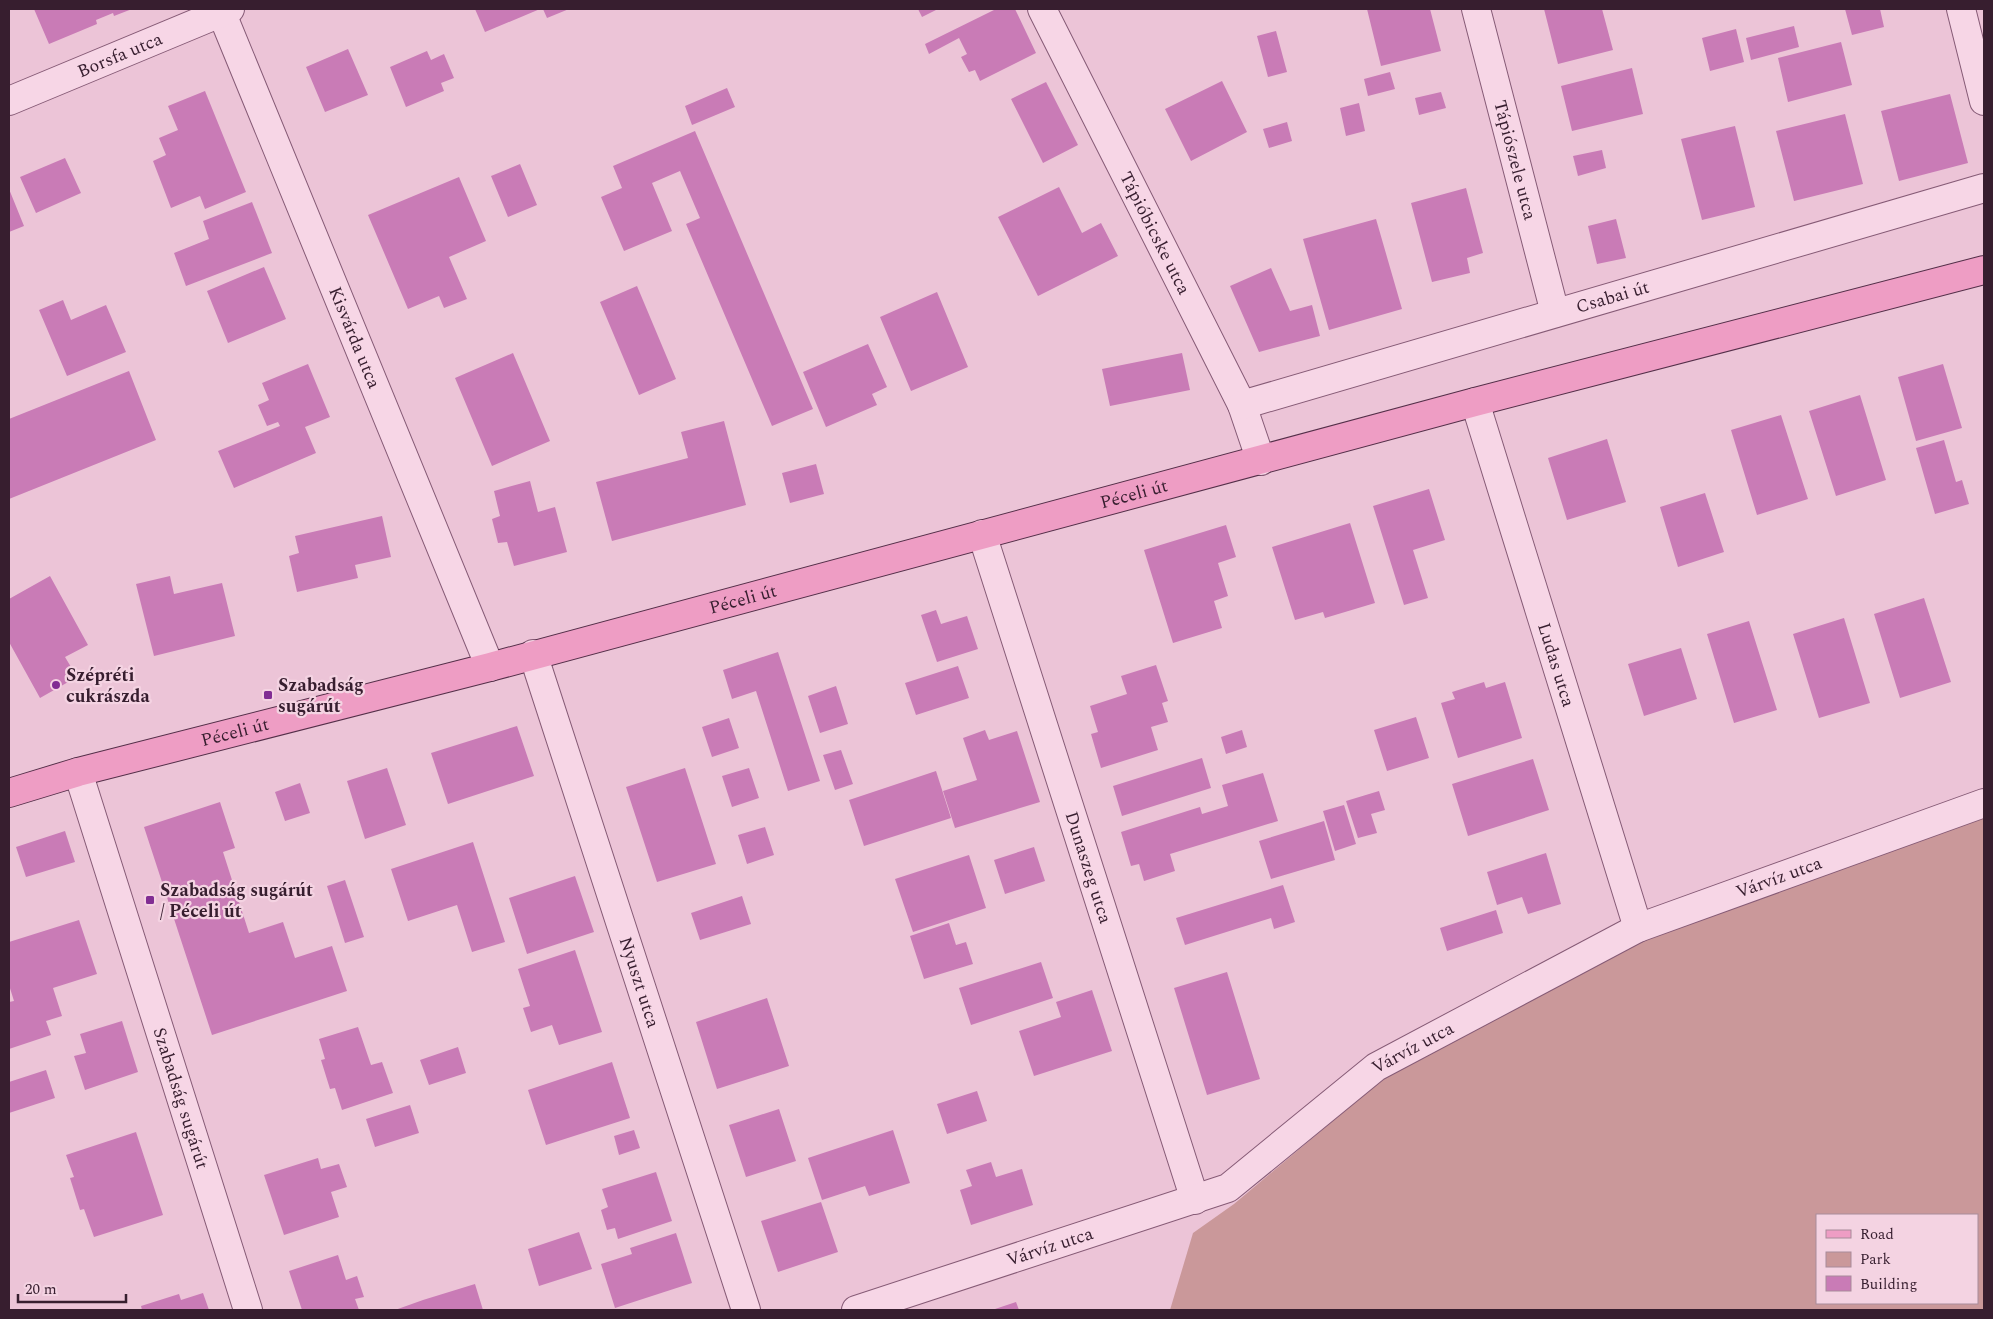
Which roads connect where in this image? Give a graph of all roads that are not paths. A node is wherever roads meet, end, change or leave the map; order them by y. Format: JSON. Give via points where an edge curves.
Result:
{"nodes":[{"id":1,"x":1042,"y":9,"type":"edge"},
{"id":2,"x":1476,"y":9,"type":"edge"},
{"id":3,"x":1961,"y":9,"type":"edge"},
{"id":4,"x":224,"y":10,"type":"edge"},
{"id":5,"x":9,"y":101,"type":"edge"},
{"id":6,"x":1984,"y":101,"type":"edge"},
{"id":7,"x":1984,"y":188,"type":"edge"},
{"id":8,"x":1984,"y":270,"type":"edge"},
{"id":9,"x":1555,"y":313,"type":"junction"},
{"id":10,"x":1474,"y":402,"type":"junction"},
{"id":11,"x":1242,"y":405,"type":"junction"},
{"id":12,"x":1261,"y":461,"type":"junction"},
{"id":13,"x":982,"y":534,"type":"junction"},
{"id":14,"x":533,"y":654,"type":"junction"},
{"id":15,"x":490,"y":667,"type":"junction"},
{"id":16,"x":78,"y":772,"type":"junction"},
{"id":17,"x":9,"y":793,"type":"edge"},
{"id":18,"x":1984,"y":803,"type":"edge"},
{"id":19,"x":1638,"y":928,"type":"junction"},
{"id":20,"x":1195,"y":1200,"type":"junction"},
{"id":21,"x":248,"y":1310,"type":"edge"},
{"id":22,"x":746,"y":1310,"type":"edge"},
{"id":23,"x":856,"y":1310,"type":"edge"}],
"edges":[{"from":1,"to":11,"type":"street","name":"Tápióbicske utca"},
{"from":2,"to":9,"type":"street","name":"Tápiószele utca"},
{"from":3,"to":6,"type":"street"},
{"from":4,"to":5,"type":"street","name":"Borsfa utca"},
{"from":4,"to":15,"type":"street","name":"Kisvárda utca"},
{"from":7,"to":9,"type":"street","name":"Csabai út"},
{"from":8,"to":10,"type":"main road"},
{"from":9,"to":11,"type":"street","name":"Csabai út"},
{"from":10,"to":12,"type":"main road","name":"Péceli út"},
{"from":10,"to":19,"type":"street","name":"Ludas utca"},
{"from":11,"to":12,"type":"street","name":"Tápióbicske utca"},
{"from":12,"to":13,"type":"main road","name":"Péceli út"},
{"from":13,"to":14,"type":"main road","name":"Péceli út"},
{"from":13,"to":20,"type":"street","name":"Dunaszeg utca"},
{"from":14,"to":15,"type":"main road","name":"Péceli út"},
{"from":14,"to":22,"type":"street","name":"Nyuszt utca"},
{"from":15,"to":16,"type":"main road","name":"Péceli út"},
{"from":16,"to":17,"type":"main road","name":"Péceli út"},
{"from":16,"to":21,"type":"street","name":"Szabadság sugárút"},
{"from":18,"to":19,"type":"street","name":"Várvíz utca"},
{"from":19,"to":20,"type":"street","name":"Várvíz utca","via":[[1376,1067],[1228,1188]]},
{"from":20,"to":23,"type":"street","name":"Várvíz utca"}]}
